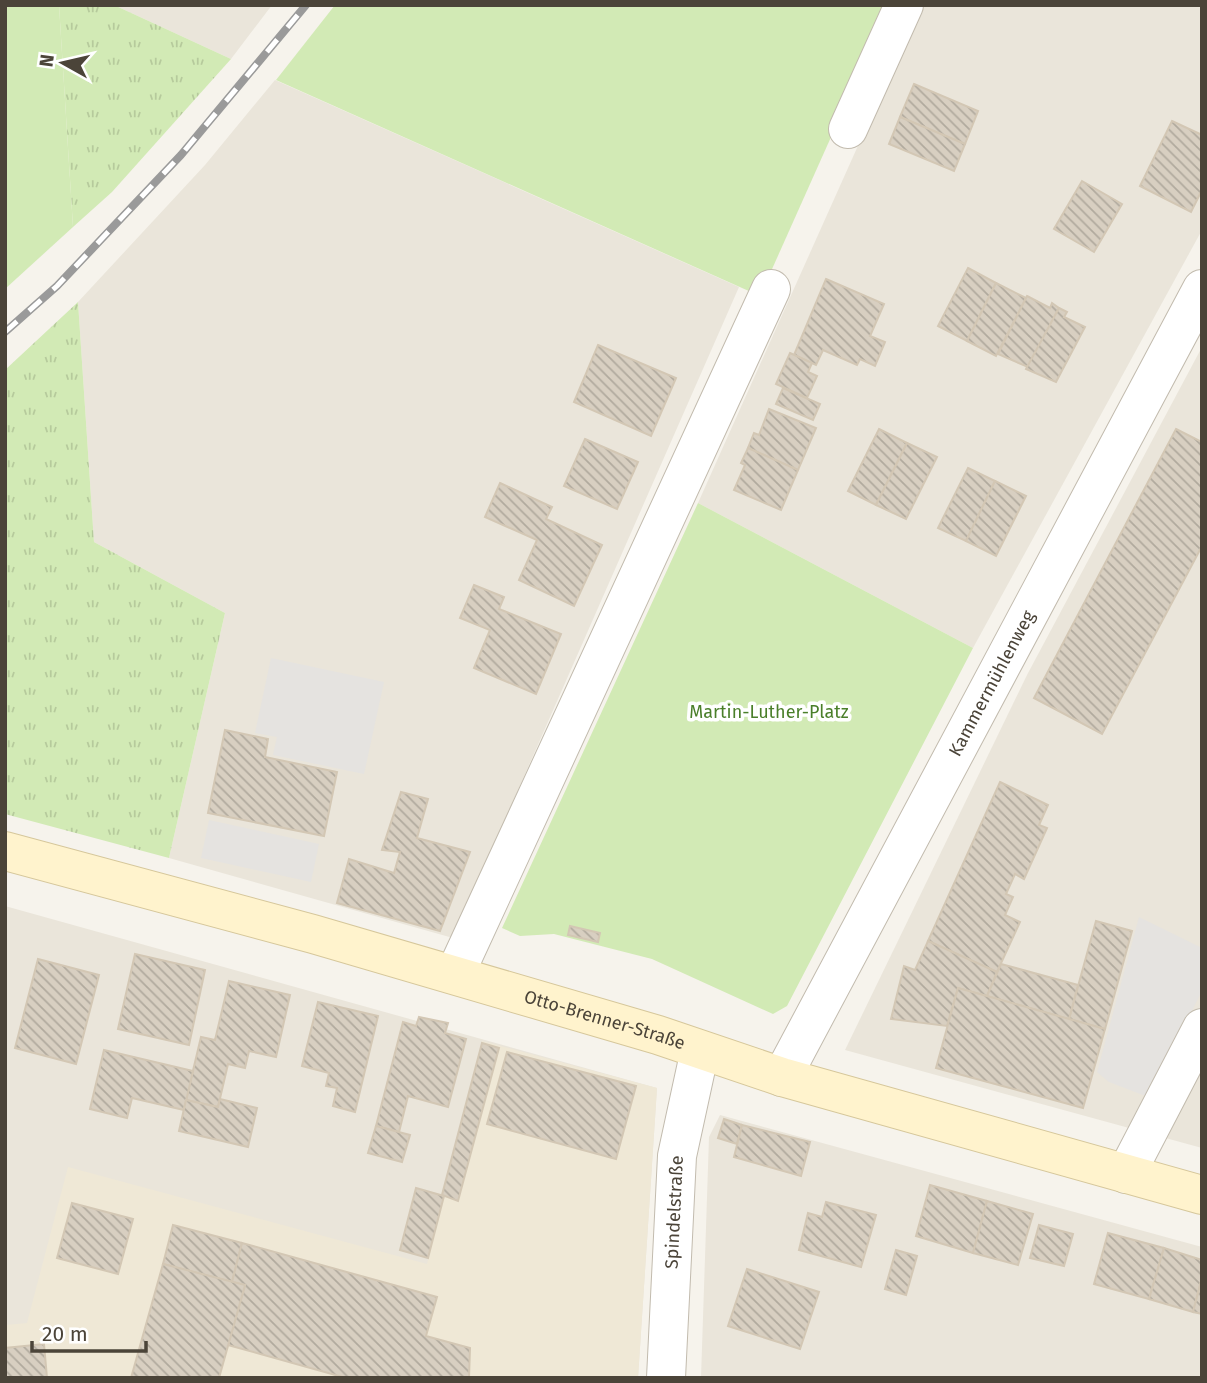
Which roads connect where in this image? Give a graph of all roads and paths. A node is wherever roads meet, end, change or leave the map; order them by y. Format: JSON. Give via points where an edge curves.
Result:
{"nodes":[{"id":1,"x":904,"y":5,"type":"edge"},
{"id":2,"x":848,"y":129,"type":"dead end"},
{"id":3,"x":771,"y":289,"type":"dead end"},
{"id":4,"x":1202,"y":289,"type":"edge"},
{"id":5,"x":5,"y":851,"type":"edge"},
{"id":6,"x":455,"y":974,"type":"junction"},
{"id":7,"x":1202,"y":1028,"type":"edge"},
{"id":8,"x":700,"y":1050,"type":"junction"},
{"id":9,"x":782,"y":1077,"type":"junction"},
{"id":10,"x":1126,"y":1174,"type":"junction"},
{"id":11,"x":1202,"y":1195,"type":"edge"},
{"id":12,"x":666,"y":1378,"type":"edge"}],
"edges":[{"from":1,"to":2,"type":"street"},
{"from":3,"to":6,"type":"street"},
{"from":4,"to":9,"type":"street","name":"Kammermühlenweg"},
{"from":5,"to":6,"type":"street","name":"Otto-Brenner-Straße"},
{"from":6,"to":8,"type":"street","name":"Otto-Brenner-Straße"},
{"from":7,"to":10,"type":"street"},
{"from":8,"to":9,"type":"street","name":"Otto-Brenner-Straße"},
{"from":8,"to":12,"type":"street","name":"Spindelstraße","via":[[677,1156]]},
{"from":9,"to":10,"type":"street","name":"Otto-Brenner-Straße"},
{"from":10,"to":11,"type":"street","name":"Otto-Brenner-Straße"}]}
